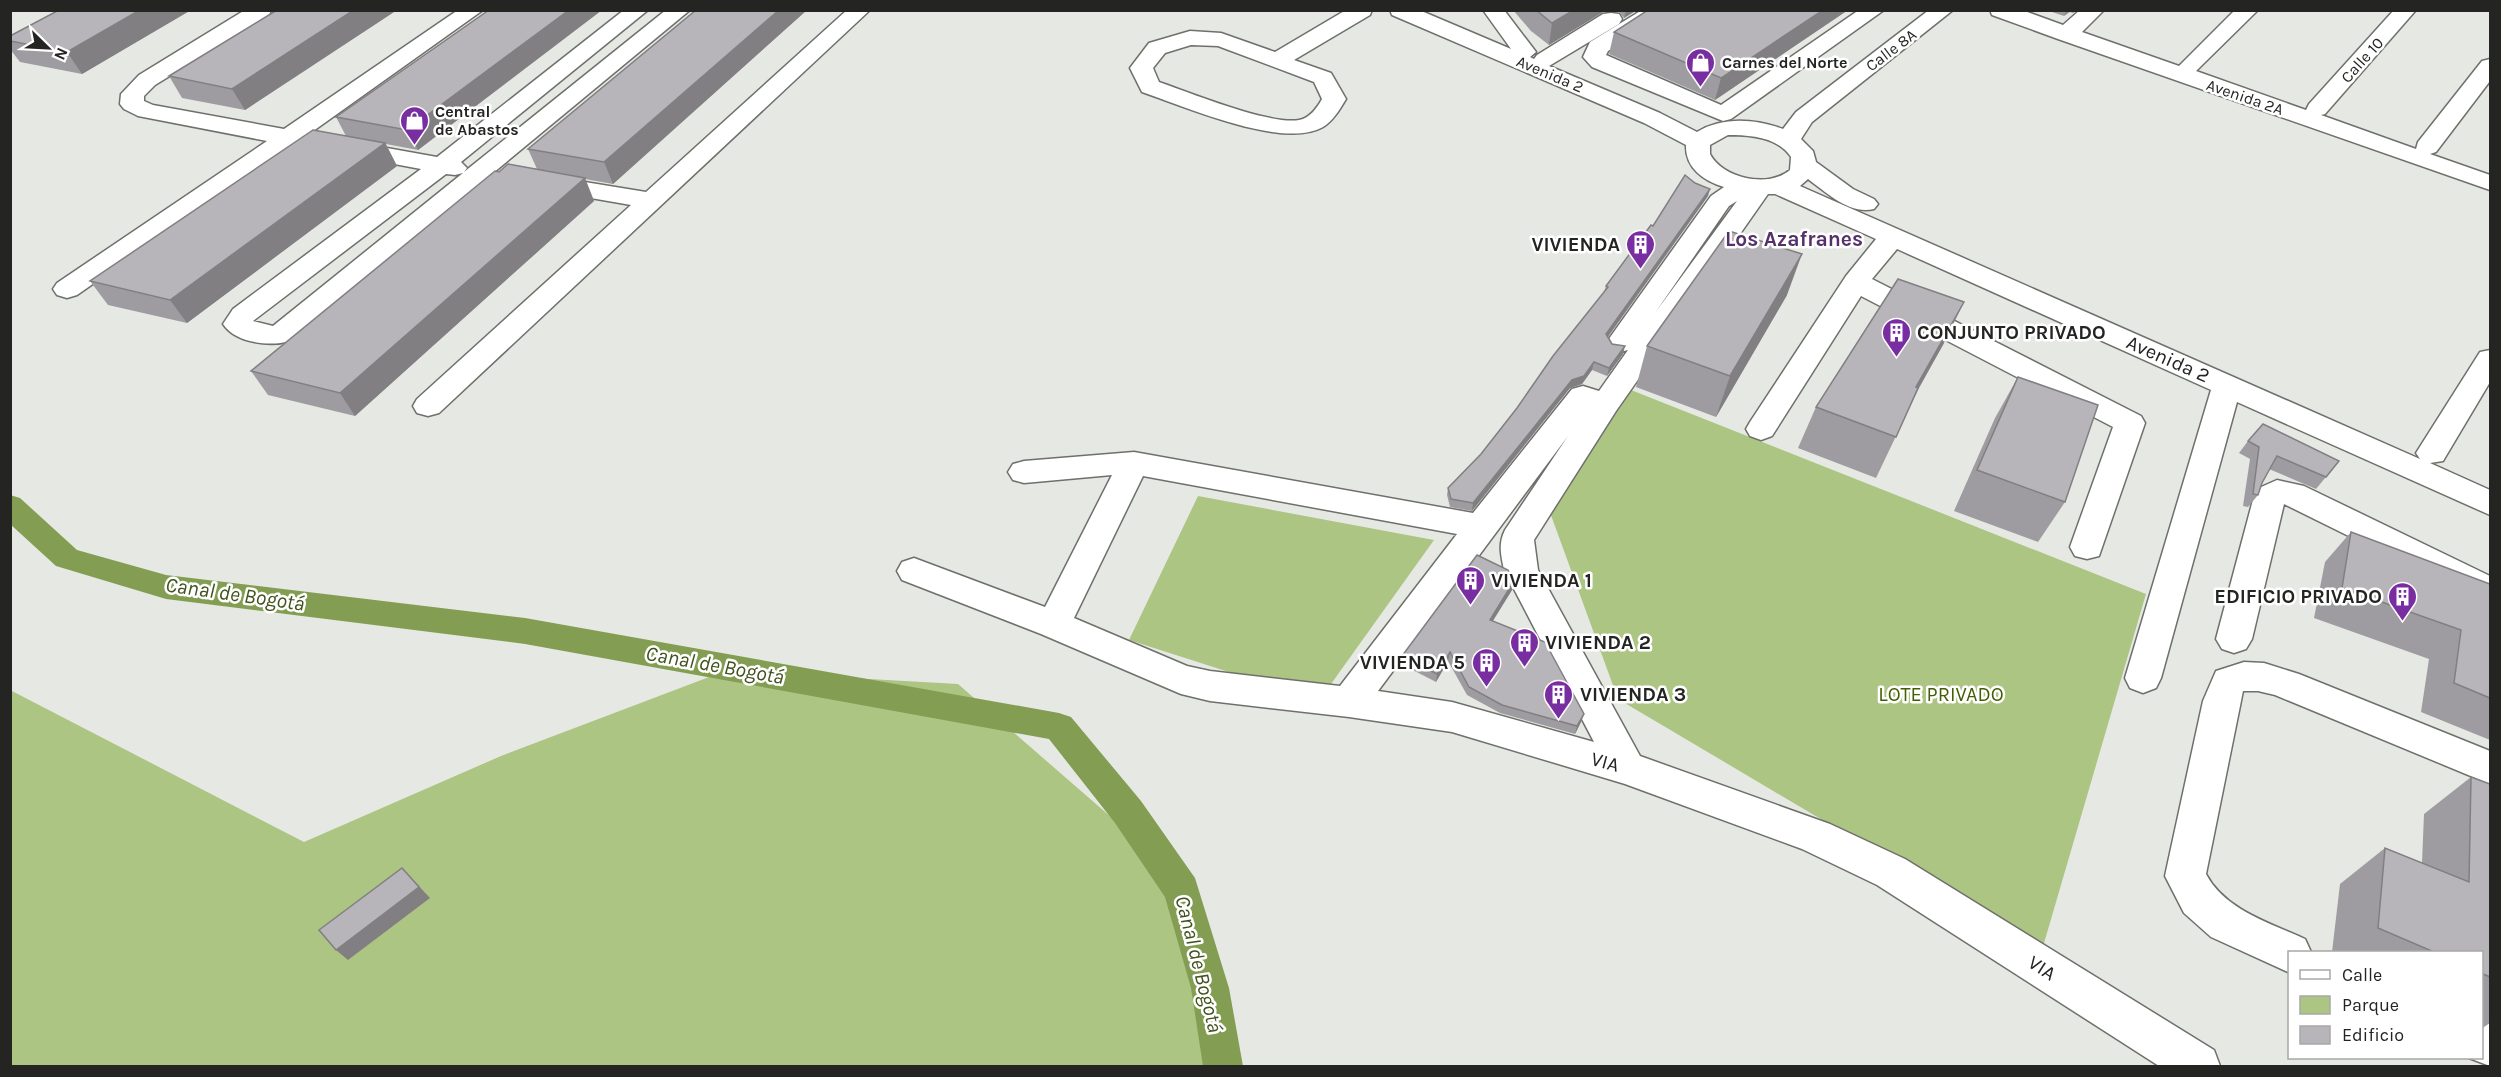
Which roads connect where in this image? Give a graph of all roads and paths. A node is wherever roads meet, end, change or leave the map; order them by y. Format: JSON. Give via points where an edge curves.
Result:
{"nodes":[{"id":1,"x":261,"y":10,"type":"edge"},
{"id":2,"x":473,"y":10,"type":"edge"},
{"id":3,"x":638,"y":10,"type":"edge"},
{"id":4,"x":680,"y":10,"type":"edge"},
{"id":5,"x":860,"y":10,"type":"edge"},
{"id":6,"x":1362,"y":10,"type":"edge"},
{"id":7,"x":1400,"y":10,"type":"edge"},
{"id":8,"x":1435,"y":10,"type":"edge"},
{"id":9,"x":1493,"y":10,"type":"edge"},
{"id":10,"x":1625,"y":10,"type":"edge"},
{"id":11,"x":1658,"y":10,"type":"edge"},
{"id":12,"x":1874,"y":10,"type":"edge"},
{"id":13,"x":1913,"y":10,"type":"edge"},
{"id":14,"x":1943,"y":10,"type":"edge"},
{"id":15,"x":2000,"y":10,"type":"edge"},
{"id":16,"x":2029,"y":10,"type":"edge"},
{"id":17,"x":2094,"y":10,"type":"edge"},
{"id":18,"x":2248,"y":10,"type":"edge"},
{"id":19,"x":2406,"y":10,"type":"edge"},
{"id":20,"x":2071,"y":30,"type":"junction"},
{"id":21,"x":1535,"y":56,"type":"junction"},
{"id":22,"x":1276,"y":61,"type":"junction"},
{"id":23,"x":2190,"y":66,"type":"junction"},
{"id":24,"x":2490,"y":66,"type":"edge"},
{"id":25,"x":2317,"y":109,"type":"junction"},
{"id":26,"x":1737,"y":124,"type":"junction"},
{"id":27,"x":289,"y":137,"type":"junction"},
{"id":28,"x":1788,"y":140,"type":"junction"},
{"id":29,"x":1698,"y":142,"type":"junction"},
{"id":30,"x":2427,"y":147,"type":"junction"},
{"id":31,"x":442,"y":165,"type":"junction"},
{"id":32,"x":1806,"y":165,"type":"junction"},
{"id":33,"x":2490,"y":169,"type":"edge"},
{"id":34,"x":480,"y":172,"type":"junction"},
{"id":35,"x":2490,"y":183,"type":"edge"},
{"id":36,"x":1761,"y":186,"type":"junction"},
{"id":37,"x":652,"y":201,"type":"junction"},
{"id":38,"x":1893,"y":236,"type":"junction"},
{"id":39,"x":1856,"y":282,"type":"junction"},
{"id":40,"x":67,"y":289,"type":"dead end"},
{"id":41,"x":2490,"y":359,"type":"edge"},
{"id":42,"x":2227,"y":385,"type":"junction"},
{"id":43,"x":1594,"y":400,"type":"junction"},
{"id":44,"x":428,"y":406,"type":"dead end"},
{"id":45,"x":1761,"y":429,"type":"dead end"},
{"id":46,"x":2432,"y":453,"type":"junction"},
{"id":47,"x":1134,"y":463,"type":"junction"},
{"id":48,"x":1024,"y":472,"type":"dead end"},
{"id":49,"x":2490,"y":478,"type":"edge"},
{"id":50,"x":2490,"y":502,"type":"edge"},
{"id":51,"x":1481,"y":526,"type":"junction"},
{"id":52,"x":2087,"y":547,"type":"dead end"},
{"id":53,"x":914,"y":571,"type":"dead end"},
{"id":54,"x":2490,"y":591,"type":"edge"},
{"id":55,"x":1053,"y":624,"type":"junction"},
{"id":56,"x":2234,"y":639,"type":"dead end"},
{"id":57,"x":2143,"y":678,"type":"dead end"},
{"id":58,"x":1349,"y":702,"type":"junction"},
{"id":59,"x":1627,"y":768,"type":"junction"},
{"id":60,"x":2490,"y":768,"type":"edge"},
{"id":61,"x":2288,"y":954,"type":"edge"},
{"id":62,"x":2198,"y":1066,"type":"edge"}],
"edges":[{"from":1,"to":27,"type":"street","via":[[147,80],[133,94],[132,104],[146,111]]},
{"from":2,"to":27,"type":"street"},
{"from":3,"to":31,"type":"street"},
{"from":4,"to":34,"type":"street"},
{"from":5,"to":37,"type":"street"},
{"from":6,"to":22,"type":"street"},
{"from":7,"to":29,"type":"street","name":"Avenida 2","via":[[1652,118]]},
{"from":8,"to":21,"type":"street","name":"Avenida 2"},
{"from":9,"to":21,"type":"street","via":[[1504,29]]},
{"from":10,"to":21,"type":"street"},
{"from":11,"to":26,"type":"street","via":[[1598,47],[1594,57]]},
{"from":12,"to":26,"type":"street"},
{"from":13,"to":26,"type":"street","name":"Calle 8A","via":[[1781,109]]},
{"from":14,"to":28,"type":"street","name":"Calle 8A","via":[[1804,117]]},
{"from":15,"to":20,"type":"street","name":"Avenida 2A"},
{"from":16,"to":20,"type":"street","name":"Avenida 2A"},
{"from":17,"to":20,"type":"street"},
{"from":18,"to":23,"type":"street"},
{"from":19,"to":25,"type":"street","name":"Calle 10"},
{"from":20,"to":23,"type":"street","name":"Avenida 2A"},
{"from":20,"to":35,"type":"street","name":"Avenida 2A"},
{"from":21,"to":26,"type":"street","name":"Avenida 2","via":[[1698,121]]},
{"from":22,"to":22,"type":"street","via":[[1221,40],[1190,38],[1157,48],[1141,68],[1150,87],[1275,127],[1300,127],[1325,116],[1334,99],[1323,78]]},
{"from":23,"to":25,"type":"street","name":"Avenida 2A"},
{"from":24,"to":30,"type":"street"},
{"from":25,"to":30,"type":"street","name":"Avenida 2A"},
{"from":26,"to":28,"type":"street"},
{"from":26,"to":29,"type":"street","via":[[1715,130]]},
{"from":27,"to":31,"type":"street"},
{"from":27,"to":40,"type":"street"},
{"from":28,"to":32,"type":"street","name":"Avenida 2","via":[[1804,156]]},
{"from":29,"to":36,"type":"street","name":"Avenida 2","via":[[1700,162],[1710,171],[1725,179]]},
{"from":30,"to":33,"type":"street","name":"Avenida 2A"},
{"from":31,"to":34,"type":"street"},
{"from":31,"to":34,"type":"street","via":[[243,315],[237,324],[267,335],[280,335]]},
{"from":32,"to":36,"type":"street","via":[[1793,181]]},
{"from":32,"to":46,"type":"street","name":"Avenida 2","via":[[1844,194],[1888,216]]},
{"from":34,"to":37,"type":"street"},
{"from":36,"to":38,"type":"street","name":"Avenida 2"},
{"from":36,"to":43,"type":"street"},
{"from":37,"to":44,"type":"street"},
{"from":38,"to":39,"type":"street"},
{"from":38,"to":42,"type":"street","name":"Avenida 2"},
{"from":39,"to":45,"type":"street"},
{"from":39,"to":52,"type":"street","via":[[2130,423]]},
{"from":41,"to":46,"type":"street"},
{"from":42,"to":50,"type":"street","name":"Avenida 2"},
{"from":42,"to":57,"type":"street"},
{"from":43,"to":51,"type":"street"},
{"from":43,"to":59,"type":"street","via":[[1517,539],[1517,553],[1521,570],[1550,627]]},
{"from":46,"to":49,"type":"street","name":"Avenida 2"},
{"from":47,"to":48,"type":"street"},
{"from":47,"to":51,"type":"street"},
{"from":47,"to":55,"type":"street"},
{"from":51,"to":58,"type":"street"},
{"from":53,"to":55,"type":"street","name":"VIA"},
{"from":54,"to":56,"type":"street","via":[[2293,494],[2277,491],[2270,495]]},
{"from":55,"to":58,"type":"street","name":"VIA","via":[[1181,679],[1210,686]]},
{"from":58,"to":59,"type":"street","name":"VIA","via":[[1452,717]]},
{"from":59,"to":62,"type":"street","name":"VIA","via":[[1816,836],[1882,867]]},
{"from":60,"to":61,"type":"street","via":[[2286,684],[2242,675],[2229,681],[2221,701],[2185,876],[2198,900],[2226,923]]}]}
